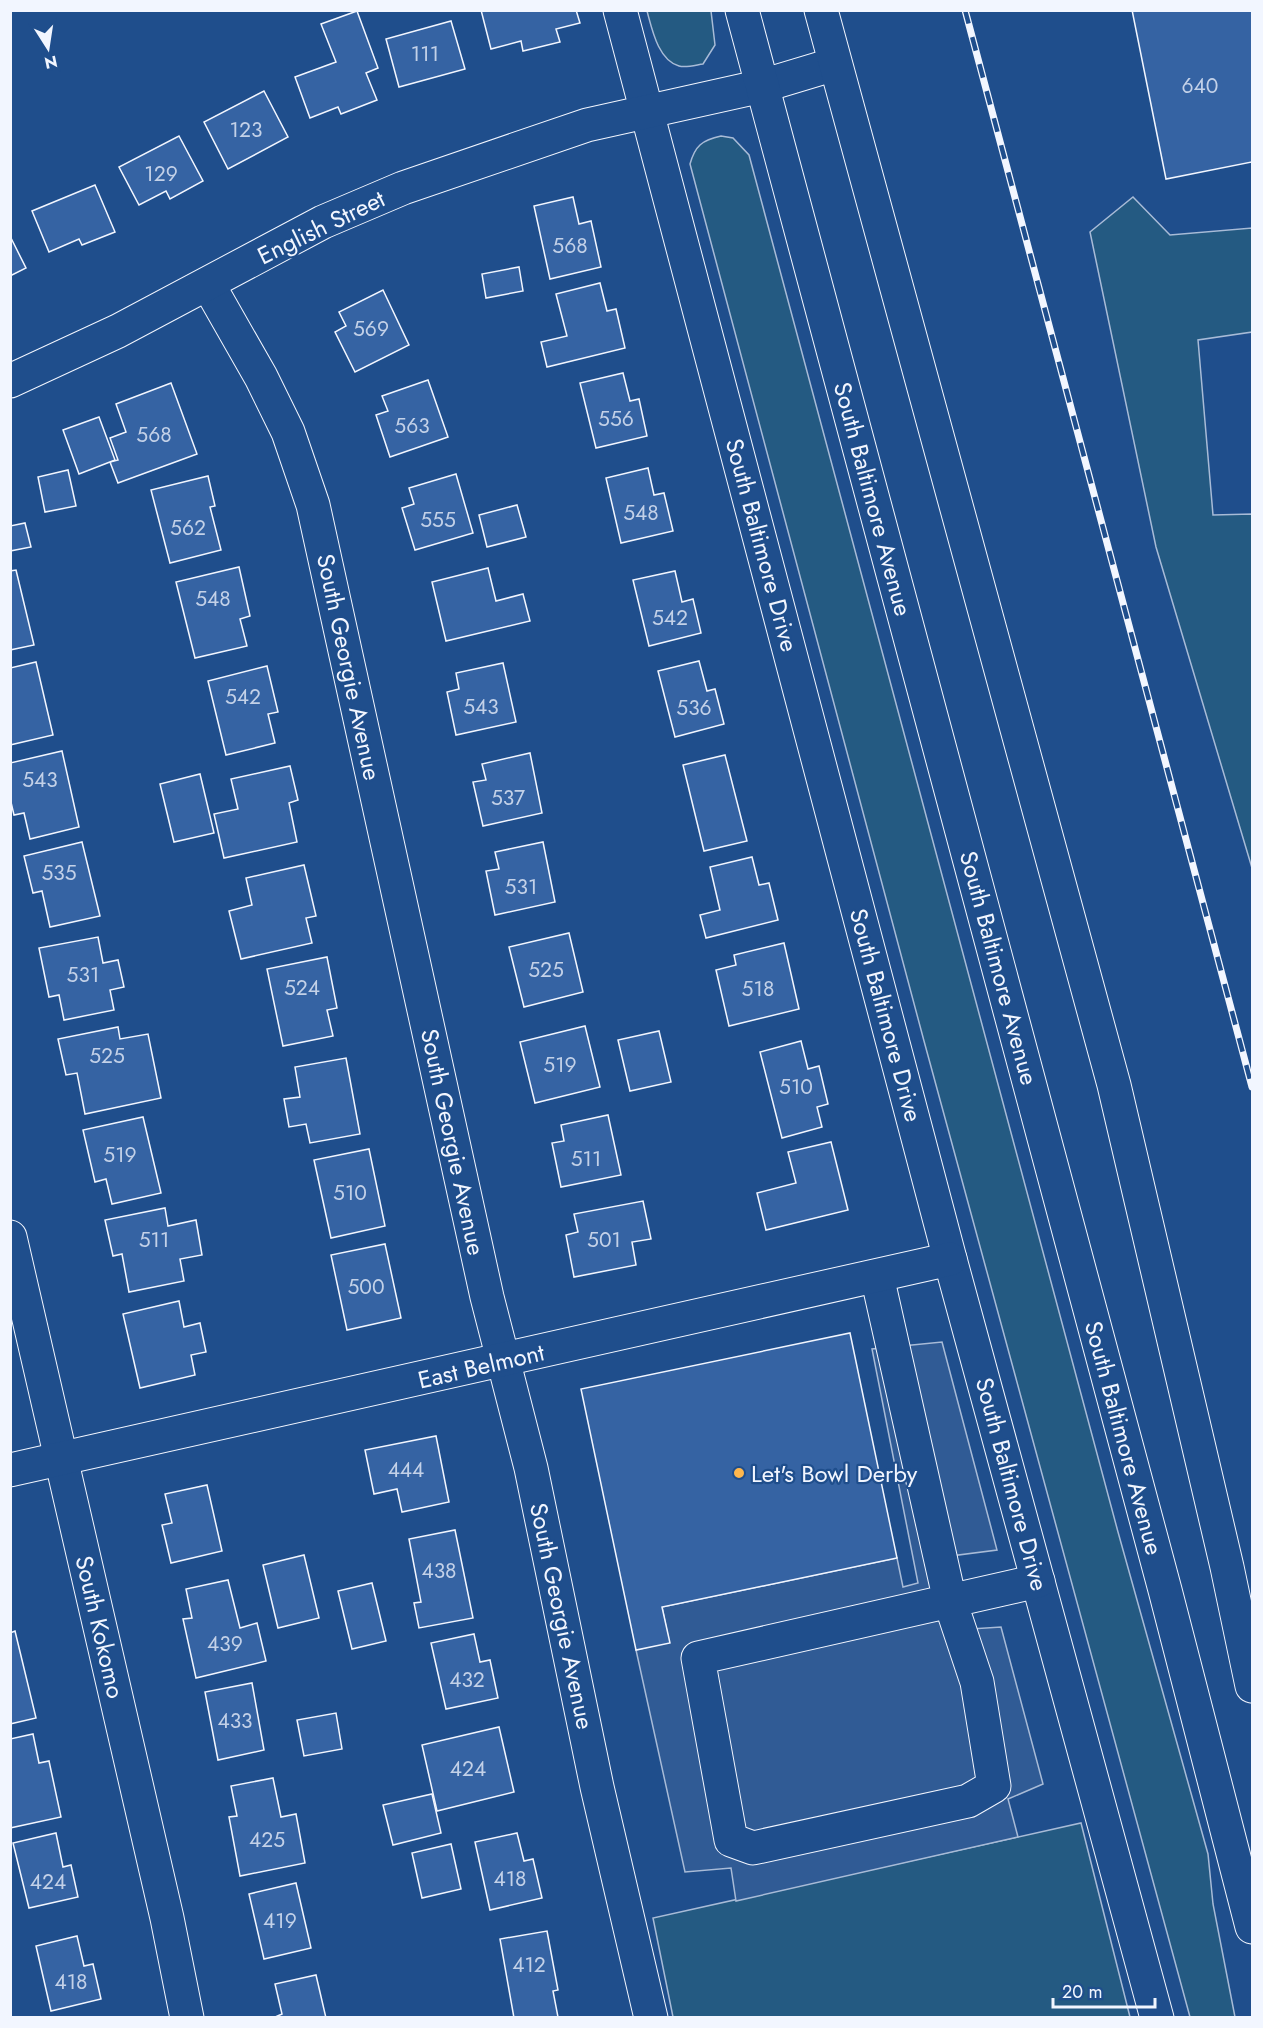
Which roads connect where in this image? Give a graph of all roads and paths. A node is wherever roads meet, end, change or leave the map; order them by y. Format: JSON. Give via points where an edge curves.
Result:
{"nodes":[{"id":1,"x":620,"y":10,"type":"edge"},
{"id":2,"x":742,"y":10,"type":"edge"},
{"id":3,"x":821,"y":10,"type":"edge"},
{"id":4,"x":835,"y":64,"type":"junction"},
{"id":5,"x":762,"y":86,"type":"junction"},
{"id":6,"x":648,"y":112,"type":"junction"},
{"id":7,"x":208,"y":284,"type":"junction"},
{"id":8,"x":10,"y":381,"type":"edge"},
{"id":9,"x":10,"y":1237,"type":"edge"},
{"id":10,"x":951,"y":1259,"type":"junction"},
{"id":11,"x":877,"y":1276,"type":"junction"},
{"id":12,"x":503,"y":1361,"type":"junction"},
{"id":13,"x":60,"y":1459,"type":"junction"},
{"id":14,"x":10,"y":1470,"type":"edge"},
{"id":15,"x":1038,"y":1581,"type":"junction"},
{"id":16,"x":950,"y":1601,"type":"junction"},
{"id":17,"x":1252,"y":1686,"type":"edge"},
{"id":18,"x":1252,"y":1927,"type":"edge"},
{"id":19,"x":187,"y":2018,"type":"edge"},
{"id":20,"x":651,"y":2018,"type":"edge"},
{"id":21,"x":1157,"y":2018,"type":"edge"}],
"edges":[{"from":1,"to":6,"type":"street","name":"South Baltimore Drive"},
{"from":2,"to":5,"type":"street","name":"South Baltimore Avenue"},
{"from":3,"to":4,"type":"street"},
{"from":4,"to":5,"type":"street","name":"English Street"},
{"from":4,"to":17,"type":"street","via":[[1114,1085]]},
{"from":5,"to":6,"type":"street","name":"English Street"},
{"from":5,"to":18,"type":"street","name":"South Baltimore Avenue"},
{"from":6,"to":7,"type":"street","name":"English Street","via":[[587,125],[404,188],[323,222]]},
{"from":6,"to":10,"type":"street","name":"South Baltimore Drive"},
{"from":7,"to":8,"type":"street","name":"English Street"},
{"from":7,"to":12,"type":"street","name":"South Georgie Avenue","via":[[288,432],[313,505]]},
{"from":9,"to":13,"type":"street","name":"South Kokomo"},
{"from":10,"to":11,"type":"street","name":"East Belmont"},
{"from":10,"to":15,"type":"street","name":"South Baltimore Drive"},
{"from":11,"to":12,"type":"street","name":"East Belmont"},
{"from":11,"to":16,"type":"street"},
{"from":12,"to":13,"type":"street","name":"East Belmont"},
{"from":12,"to":20,"type":"street","name":"South Georgie Avenue","via":[[531,1468],[597,1787]]},
{"from":13,"to":14,"type":"street","name":"East Belmont"},
{"from":13,"to":19,"type":"street","name":"South Kokomo","via":[[161,1888]]},
{"from":15,"to":16,"type":"street"},
{"from":15,"to":21,"type":"street","name":"South Baltimore Drive"},
{"from":16,"to":16,"type":"street","via":[[698,1658],[731,1840],[753,1848],[968,1801],[994,1786],[977,1682]]}]}
